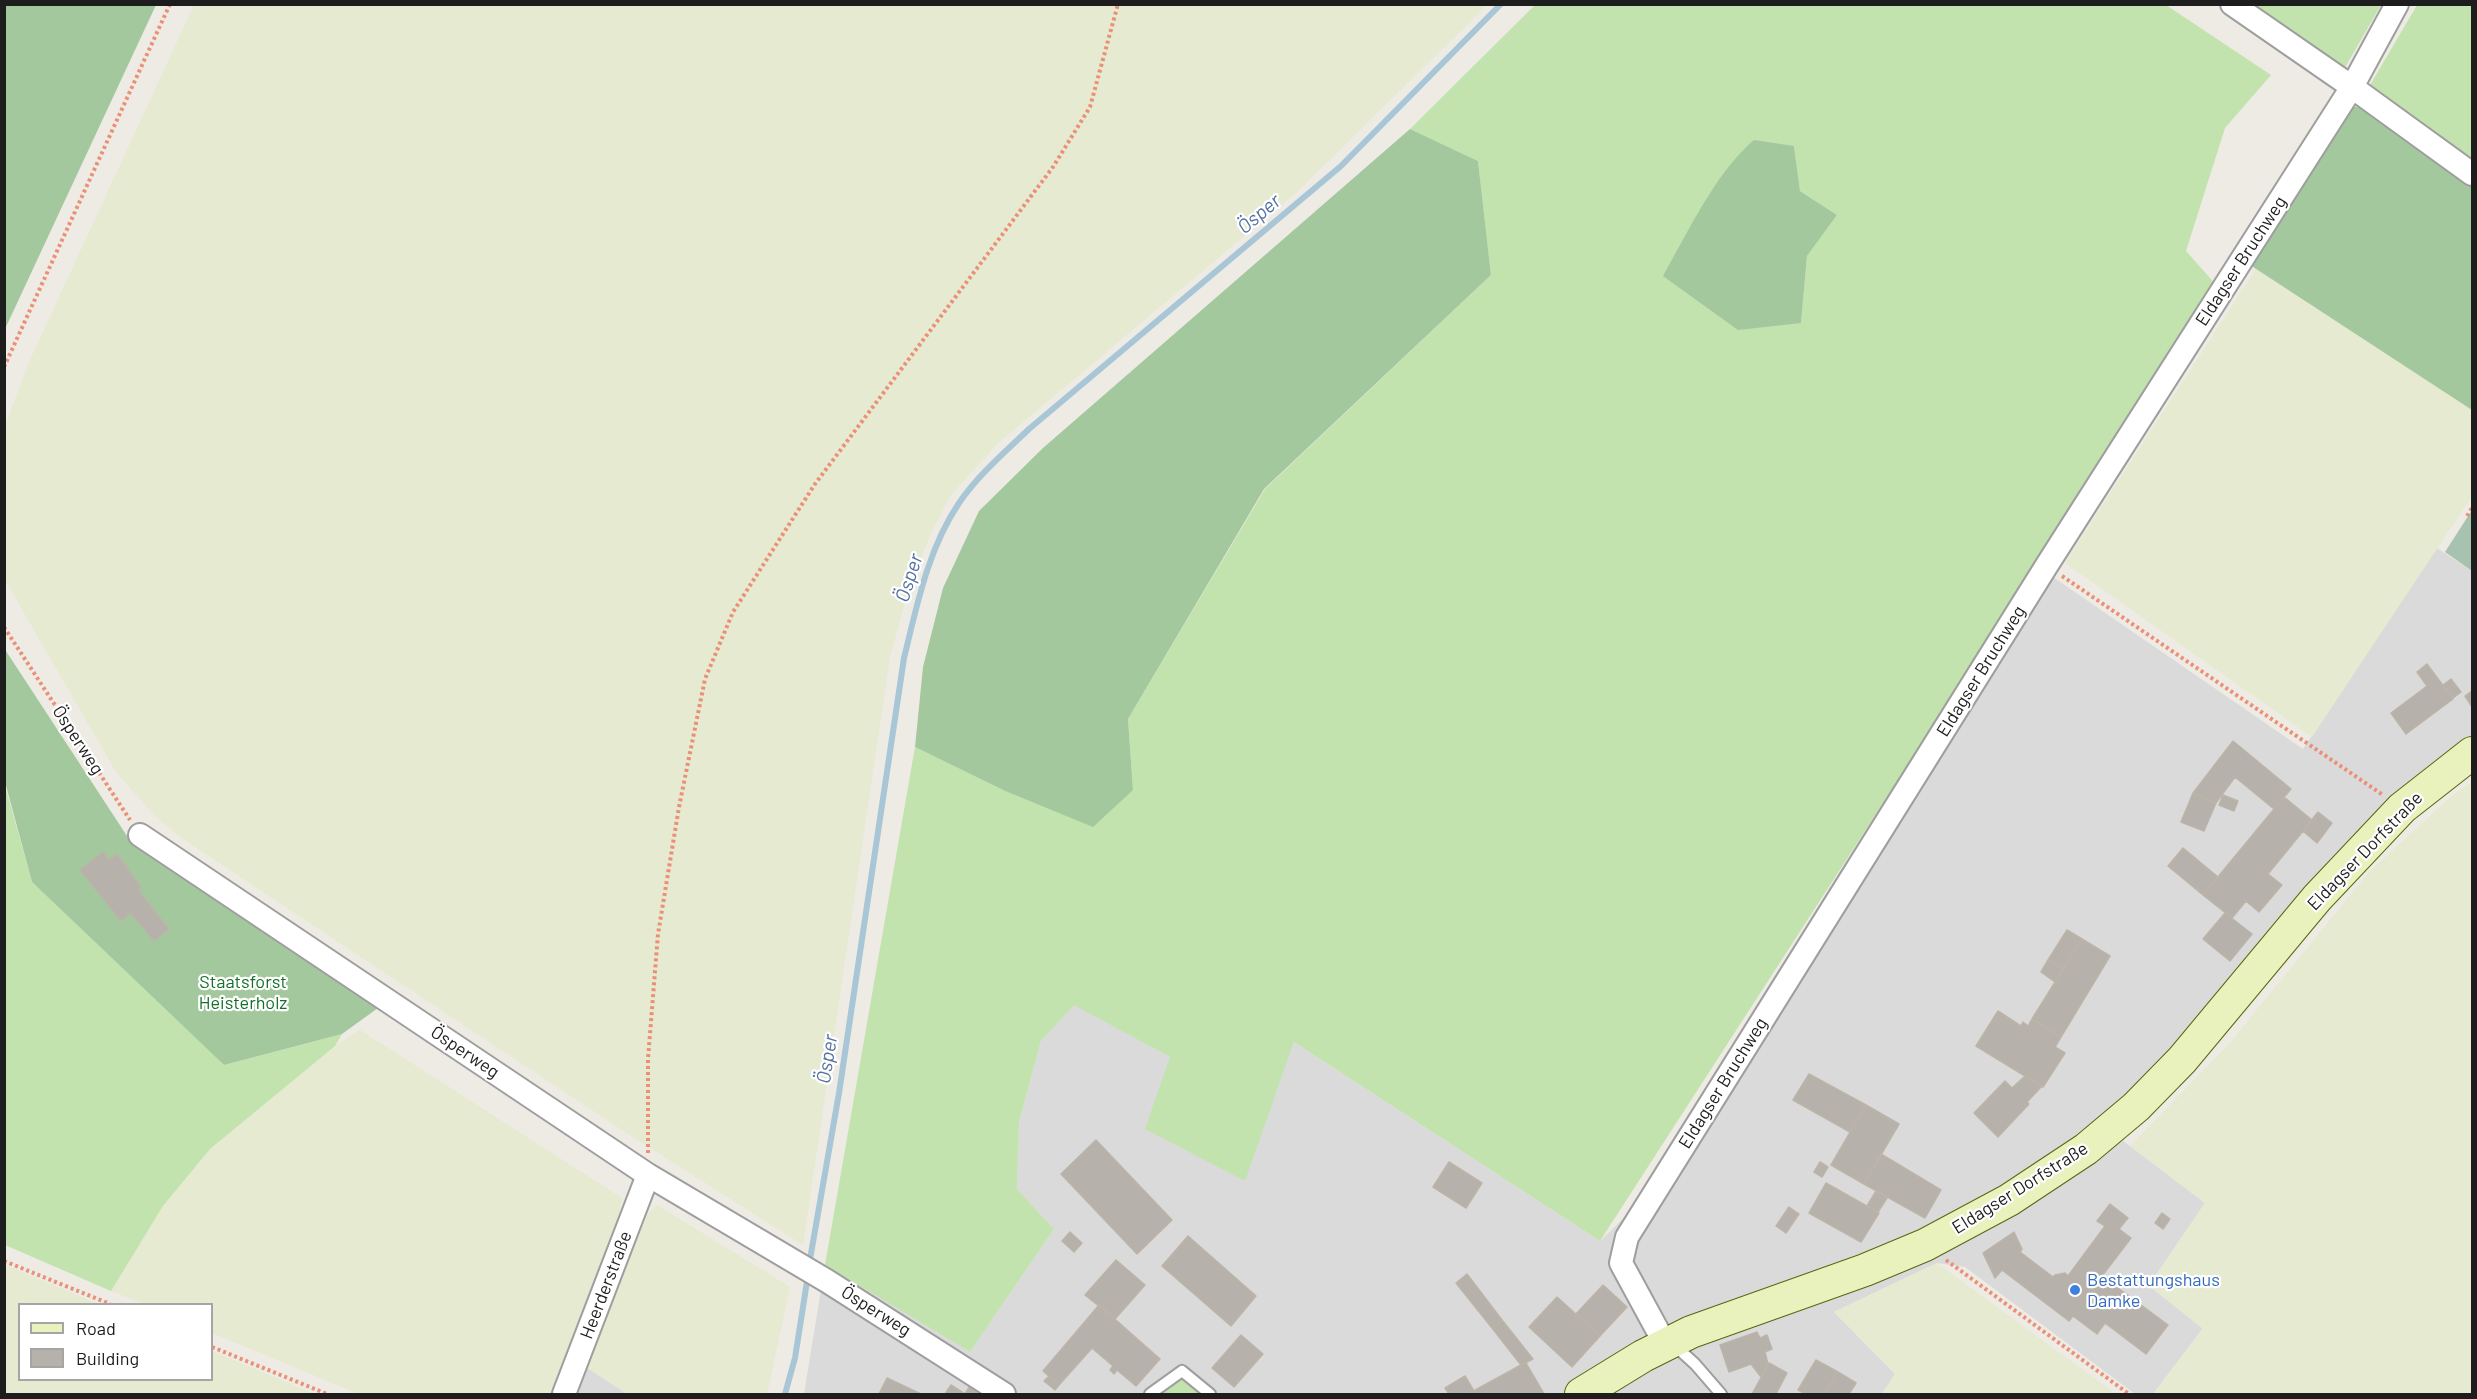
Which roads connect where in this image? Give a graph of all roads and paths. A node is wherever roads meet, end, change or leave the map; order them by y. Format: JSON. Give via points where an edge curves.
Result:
{"nodes":[{"id":1,"x":170,"y":4,"type":"edge"},
{"id":2,"x":1118,"y":4,"type":"edge"},
{"id":3,"x":2232,"y":4,"type":"edge"},
{"id":4,"x":2397,"y":4,"type":"edge"},
{"id":5,"x":2352,"y":87,"type":"junction"},
{"id":6,"x":2472,"y":174,"type":"edge"},
{"id":7,"x":4,"y":367,"type":"edge"},
{"id":8,"x":2472,"y":508,"type":"edge"},
{"id":9,"x":2467,"y":516,"type":"dead end"},
{"id":10,"x":2047,"y":565,"type":"junction"},
{"id":11,"x":4,"y":627,"type":"edge"},
{"id":12,"x":2472,"y":753,"type":"edge"},
{"id":13,"x":2402,"y":808,"type":"junction"},
{"id":14,"x":140,"y":835,"type":"joint"},
{"id":15,"x":648,"y":1175,"type":"junction"},
{"id":16,"x":1925,"y":1245,"type":"junction"},
{"id":17,"x":4,"y":1261,"type":"edge"},
{"id":18,"x":105,"y":1303,"type":"edge"},
{"id":19,"x":1668,"y":1343,"type":"junction"},
{"id":20,"x":213,"y":1347,"type":"edge"},
{"id":21,"x":327,"y":1395,"type":"edge"},
{"id":22,"x":564,"y":1395,"type":"edge"},
{"id":23,"x":1004,"y":1395,"type":"edge"},
{"id":24,"x":1150,"y":1395,"type":"edge"},
{"id":25,"x":1210,"y":1395,"type":"edge"},
{"id":26,"x":1581,"y":1395,"type":"edge"},
{"id":27,"x":1721,"y":1395,"type":"edge"},
{"id":28,"x":2129,"y":1395,"type":"edge"}],
"edges":[{"from":1,"to":7,"type":"path"},
{"from":2,"to":15,"type":"path","via":[[1090,107],[1053,167],[815,484],[733,612],[705,679],[658,934],[648,1059]]},
{"from":3,"to":5,"type":"street"},
{"from":4,"to":5,"type":"street","name":"Eldagser Bruchweg"},
{"from":5,"to":6,"type":"street"},
{"from":5,"to":10,"type":"street","name":"Eldagser Bruchweg"},
{"from":8,"to":9,"type":"path"},
{"from":10,"to":13,"type":"path"},
{"from":10,"to":19,"type":"street","name":"Eldagser Bruchweg","via":[[1627,1237],[1621,1263]]},
{"from":11,"to":14,"type":"path","name":"Ösperweg"},
{"from":12,"to":13,"type":"street","name":"Eldagser Dorfstraße"},
{"from":13,"to":16,"type":"street","name":"Eldagser Dorfstraße","via":[[2317,898],[2197,1044],[2136,1107],[2086,1149],[2035,1183]]},
{"from":14,"to":15,"type":"street","name":"Ösperweg"},
{"from":15,"to":22,"type":"street","name":"Heerderstraße"},
{"from":15,"to":23,"type":"street","name":"Ösperweg","via":[[800,1264]]},
{"from":16,"to":19,"type":"street","name":"Eldagser Dorfstraße"},
{"from":16,"to":28,"type":"path"},
{"from":17,"to":18,"type":"path"},
{"from":19,"to":26,"type":"street","name":"Eldagser Dorfstraße"},
{"from":19,"to":27,"type":"lane","via":[[1695,1364]]},
{"from":20,"to":21,"type":"path"},
{"from":24,"to":25,"type":"lane","via":[[1182,1371]]}]}
